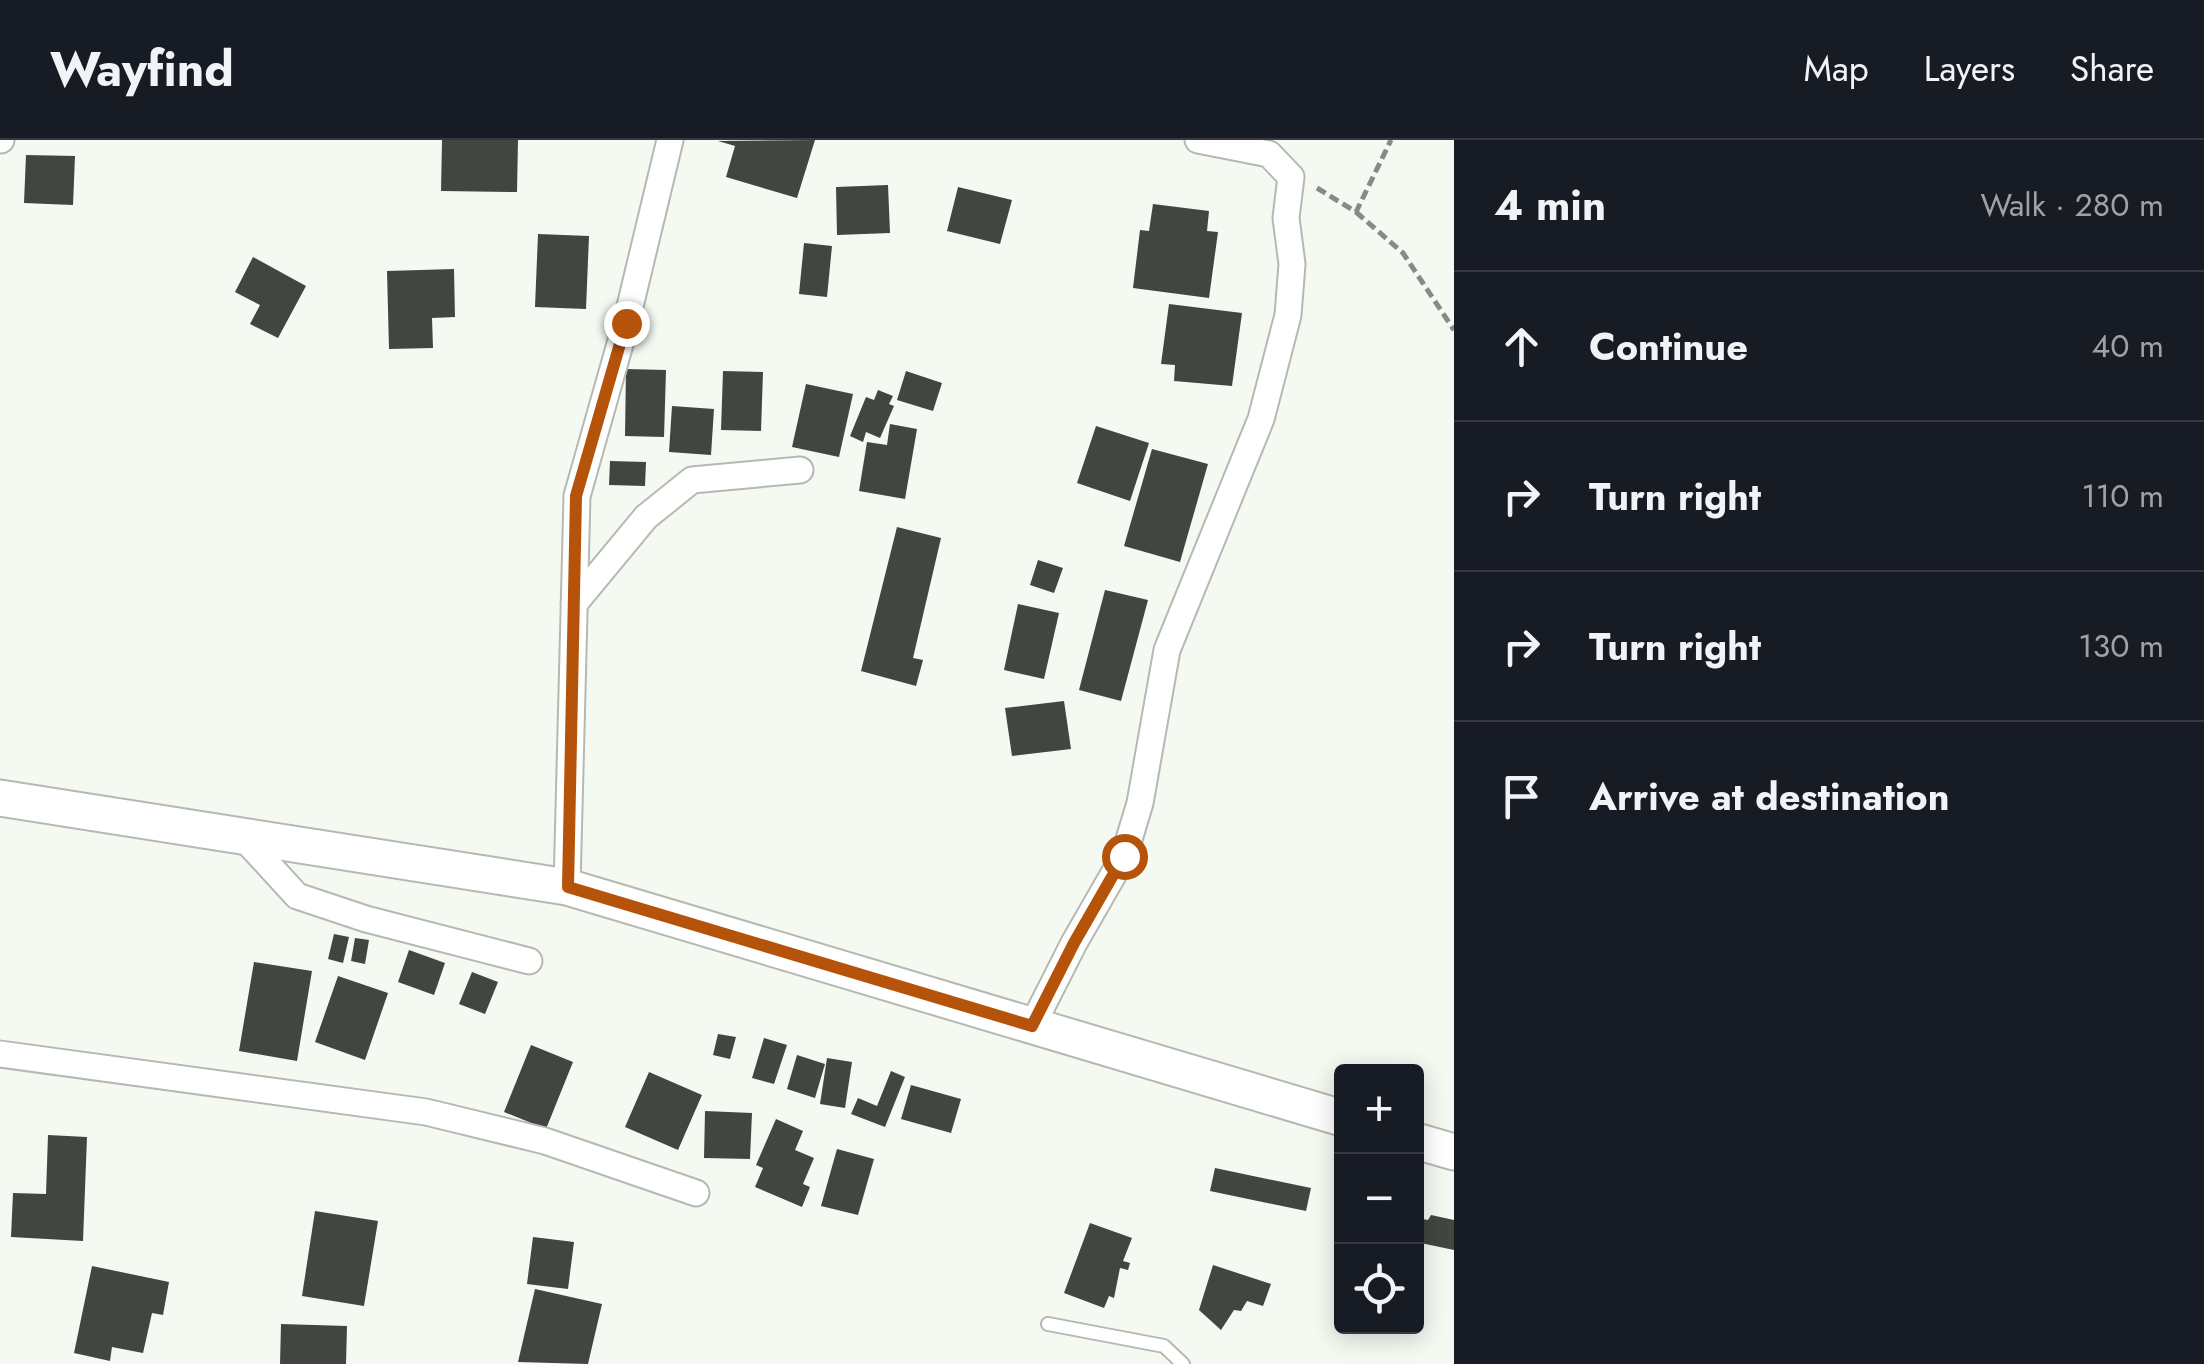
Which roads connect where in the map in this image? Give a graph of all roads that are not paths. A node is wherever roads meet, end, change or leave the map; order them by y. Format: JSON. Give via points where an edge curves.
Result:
{"nodes":[{"id":1,"x":670,"y":140,"type":"edge"},
{"id":2,"x":1198,"y":140,"type":"edge"},
{"id":3,"x":800,"y":470,"type":"dead end"},
{"id":4,"x":574,"y":604,"type":"junction"},
{"id":5,"x":0,"y":798,"type":"edge"},
{"id":6,"x":242,"y":836,"type":"junction"},
{"id":7,"x":568,"y":887,"type":"junction"},
{"id":8,"x":530,"y":961,"type":"dead end"},
{"id":9,"x":1032,"y":1026,"type":"junction"},
{"id":10,"x":0,"y":1054,"type":"edge"},
{"id":11,"x":1334,"y":1116,"type":"edge"},
{"id":12,"x":1424,"y":1143,"type":"edge"},
{"id":13,"x":1454,"y":1152,"type":"edge"},
{"id":14,"x":696,"y":1192,"type":"dead end"},
{"id":15,"x":1048,"y":1324,"type":"dead end"},
{"id":16,"x":1183,"y":1364,"type":"edge"}],
"edges":[{"from":1,"to":4,"type":"street","via":[[576,496]]},
{"from":2,"to":9,"type":"street","via":[[1269,154],[1291,176],[1288,315],[1261,419],[1167,650],[1124,856]]},
{"from":3,"to":4,"type":"street","via":[[692,480],[646,517]]},
{"from":4,"to":7,"type":"street"},
{"from":5,"to":6,"type":"main road"},
{"from":6,"to":7,"type":"main road"},
{"from":6,"to":8,"type":"street","via":[[297,896]]},
{"from":7,"to":9,"type":"main road"},
{"from":9,"to":11,"type":"main road"},
{"from":10,"to":14,"type":"street","via":[[426,1112],[545,1141]]},
{"from":12,"to":13,"type":"main road"},
{"from":15,"to":16,"type":"lane","via":[[1164,1346]]}]}
